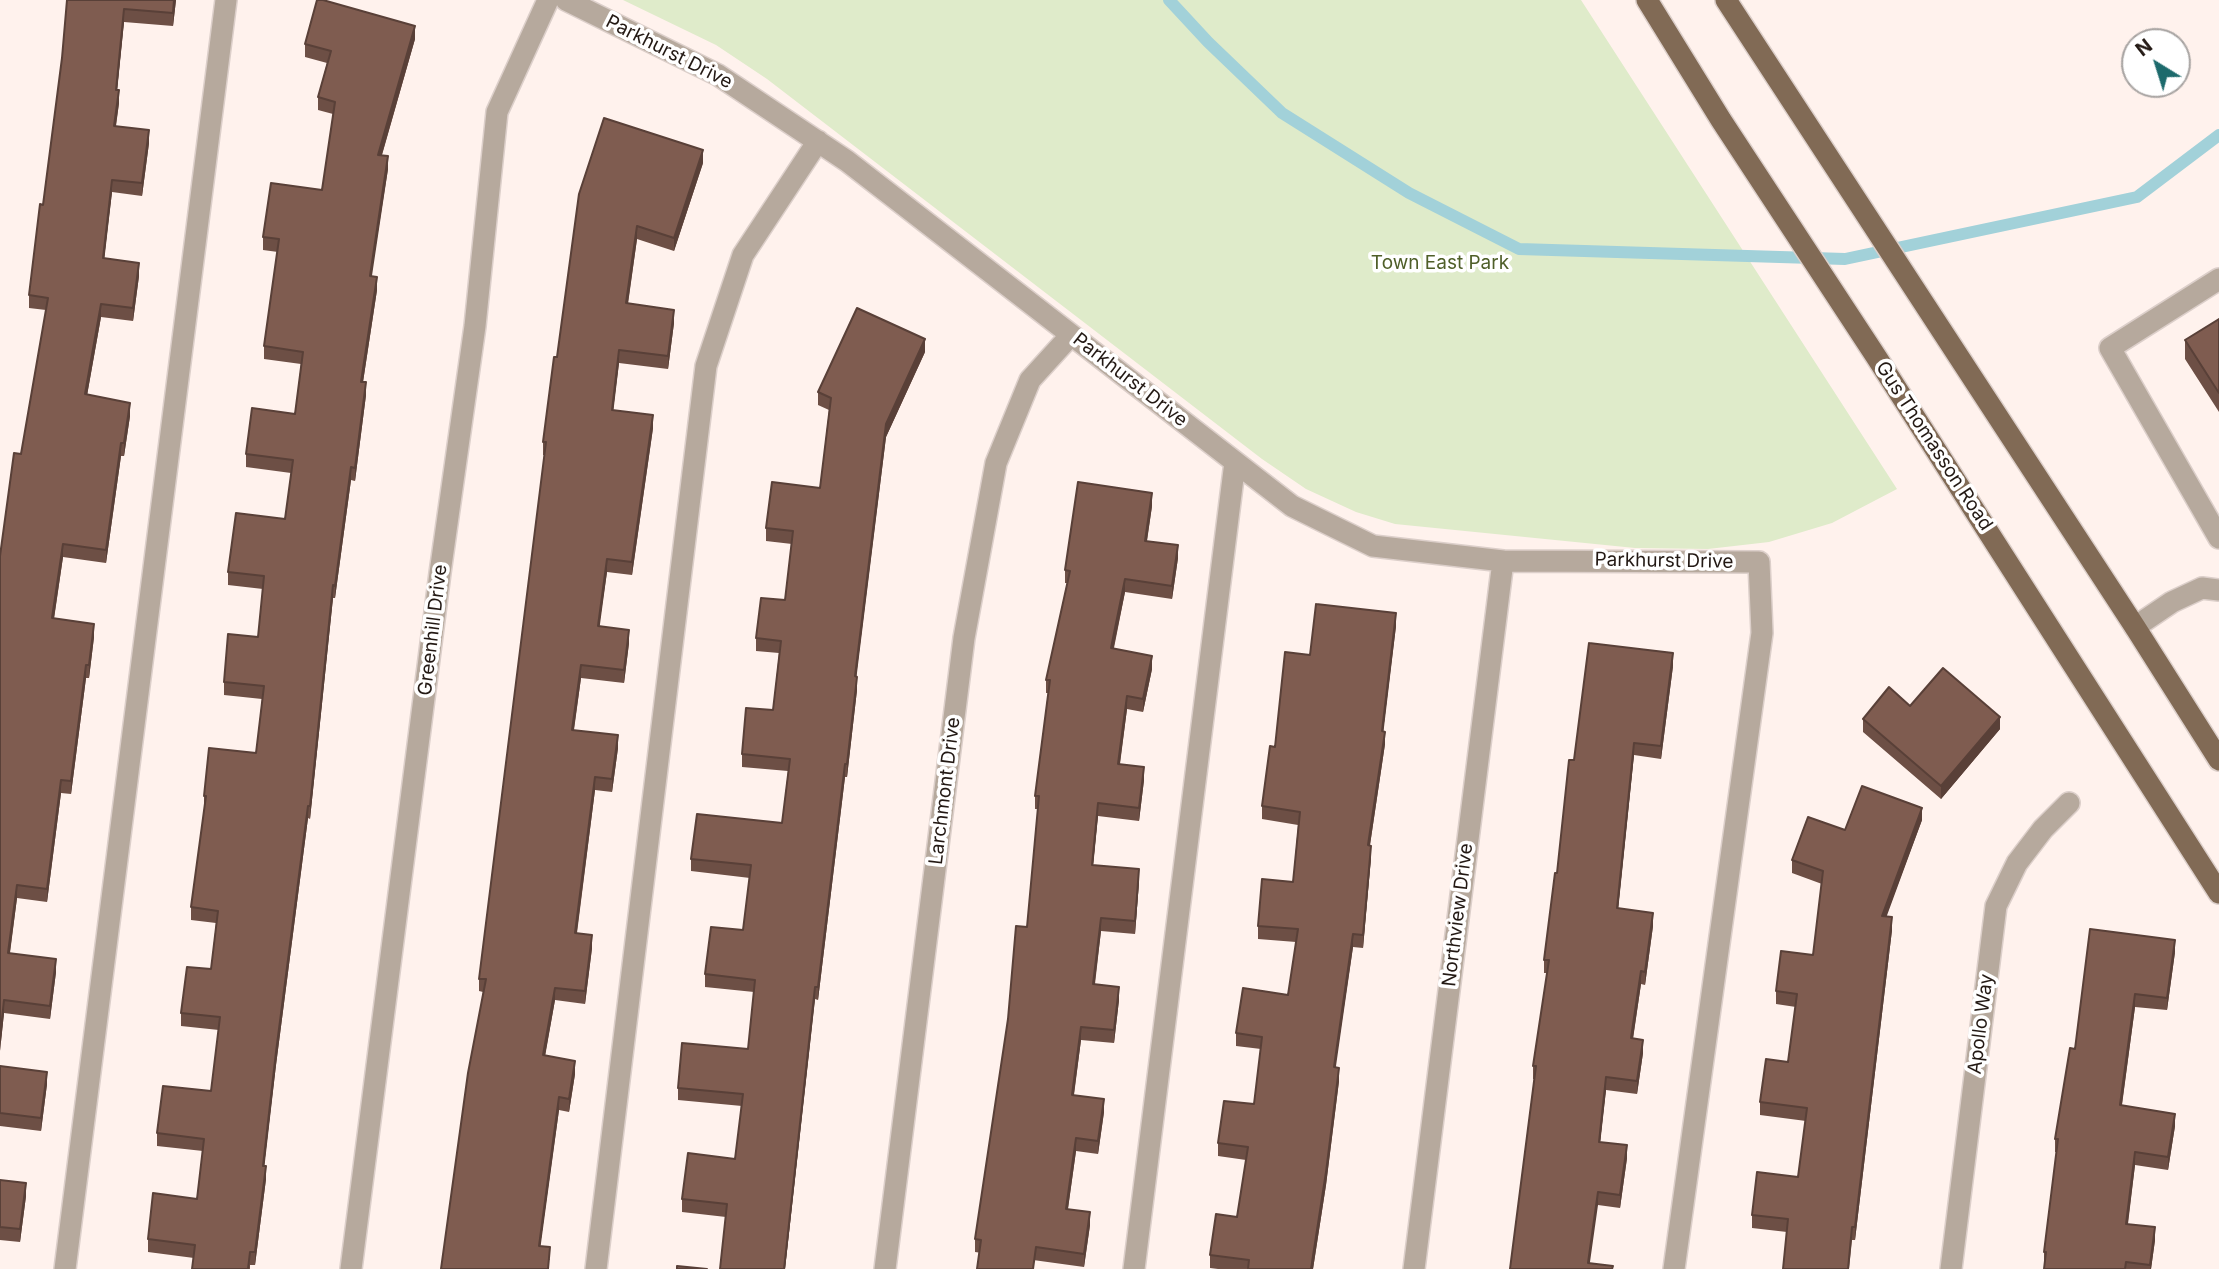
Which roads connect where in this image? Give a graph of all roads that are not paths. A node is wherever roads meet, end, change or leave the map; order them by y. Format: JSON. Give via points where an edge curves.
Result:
{"nodes":[{"id":1,"x":226,"y":0,"type":"edge"},
{"id":2,"x":548,"y":0,"type":"edge"},
{"id":3,"x":566,"y":0,"type":"edge"},
{"id":4,"x":1647,"y":0,"type":"edge"},
{"id":5,"x":1726,"y":0,"type":"edge"},
{"id":6,"x":818,"y":141,"type":"junction"},
{"id":7,"x":2219,"y":278,"type":"edge"},
{"id":8,"x":1071,"y":335,"type":"junction"},
{"id":9,"x":1235,"y":462,"type":"junction"},
{"id":10,"x":2219,"y":538,"type":"edge"},
{"id":11,"x":1503,"y":561,"type":"junction"},
{"id":12,"x":2213,"y":585,"type":"edge"},
{"id":13,"x":2135,"y":627,"type":"junction"},
{"id":14,"x":2219,"y":760,"type":"edge"},
{"id":15,"x":2069,"y":803,"type":"dead end"},
{"id":16,"x":2219,"y":893,"type":"edge"},
{"id":17,"x":65,"y":1269,"type":"edge"},
{"id":18,"x":351,"y":1269,"type":"edge"},
{"id":19,"x":596,"y":1269,"type":"edge"},
{"id":20,"x":885,"y":1269,"type":"edge"},
{"id":21,"x":1135,"y":1269,"type":"edge"},
{"id":22,"x":1414,"y":1269,"type":"edge"},
{"id":23,"x":1674,"y":1269,"type":"edge"},
{"id":24,"x":1951,"y":1269,"type":"edge"}],
"edges":[{"from":1,"to":17,"type":"street"},
{"from":2,"to":18,"type":"street","name":"Greenhill Drive","via":[[497,112],[475,326]]},
{"from":3,"to":6,"type":"street","name":"Parkhurst Drive","via":[[718,75]]},
{"from":4,"to":16,"type":"main road","name":"Gus Thomasson Road"},
{"from":5,"to":13,"type":"main road"},
{"from":6,"to":8,"type":"street","name":"Parkhurst Drive"},
{"from":6,"to":19,"type":"street","via":[[743,255],[706,366]]},
{"from":7,"to":10,"type":"street","via":[[2110,348]]},
{"from":8,"to":9,"type":"street","name":"Parkhurst Drive"},
{"from":8,"to":20,"type":"street","name":"Larchmont Drive","via":[[1030,380],[996,463],[964,638]]},
{"from":9,"to":11,"type":"street","name":"Parkhurst Drive","via":[[1292,506],[1373,546]]},
{"from":9,"to":21,"type":"street"},
{"from":11,"to":22,"type":"street","name":"Northview Drive"},
{"from":11,"to":23,"type":"street","name":"Parkhurst Drive","via":[[1759,562],[1762,633]]},
{"from":12,"to":13,"type":"street","via":[[2172,602]]},
{"from":13,"to":14,"type":"main road"},
{"from":15,"to":24,"type":"street","name":"Apollo Way","via":[[2017,863],[1996,905]]}]}
